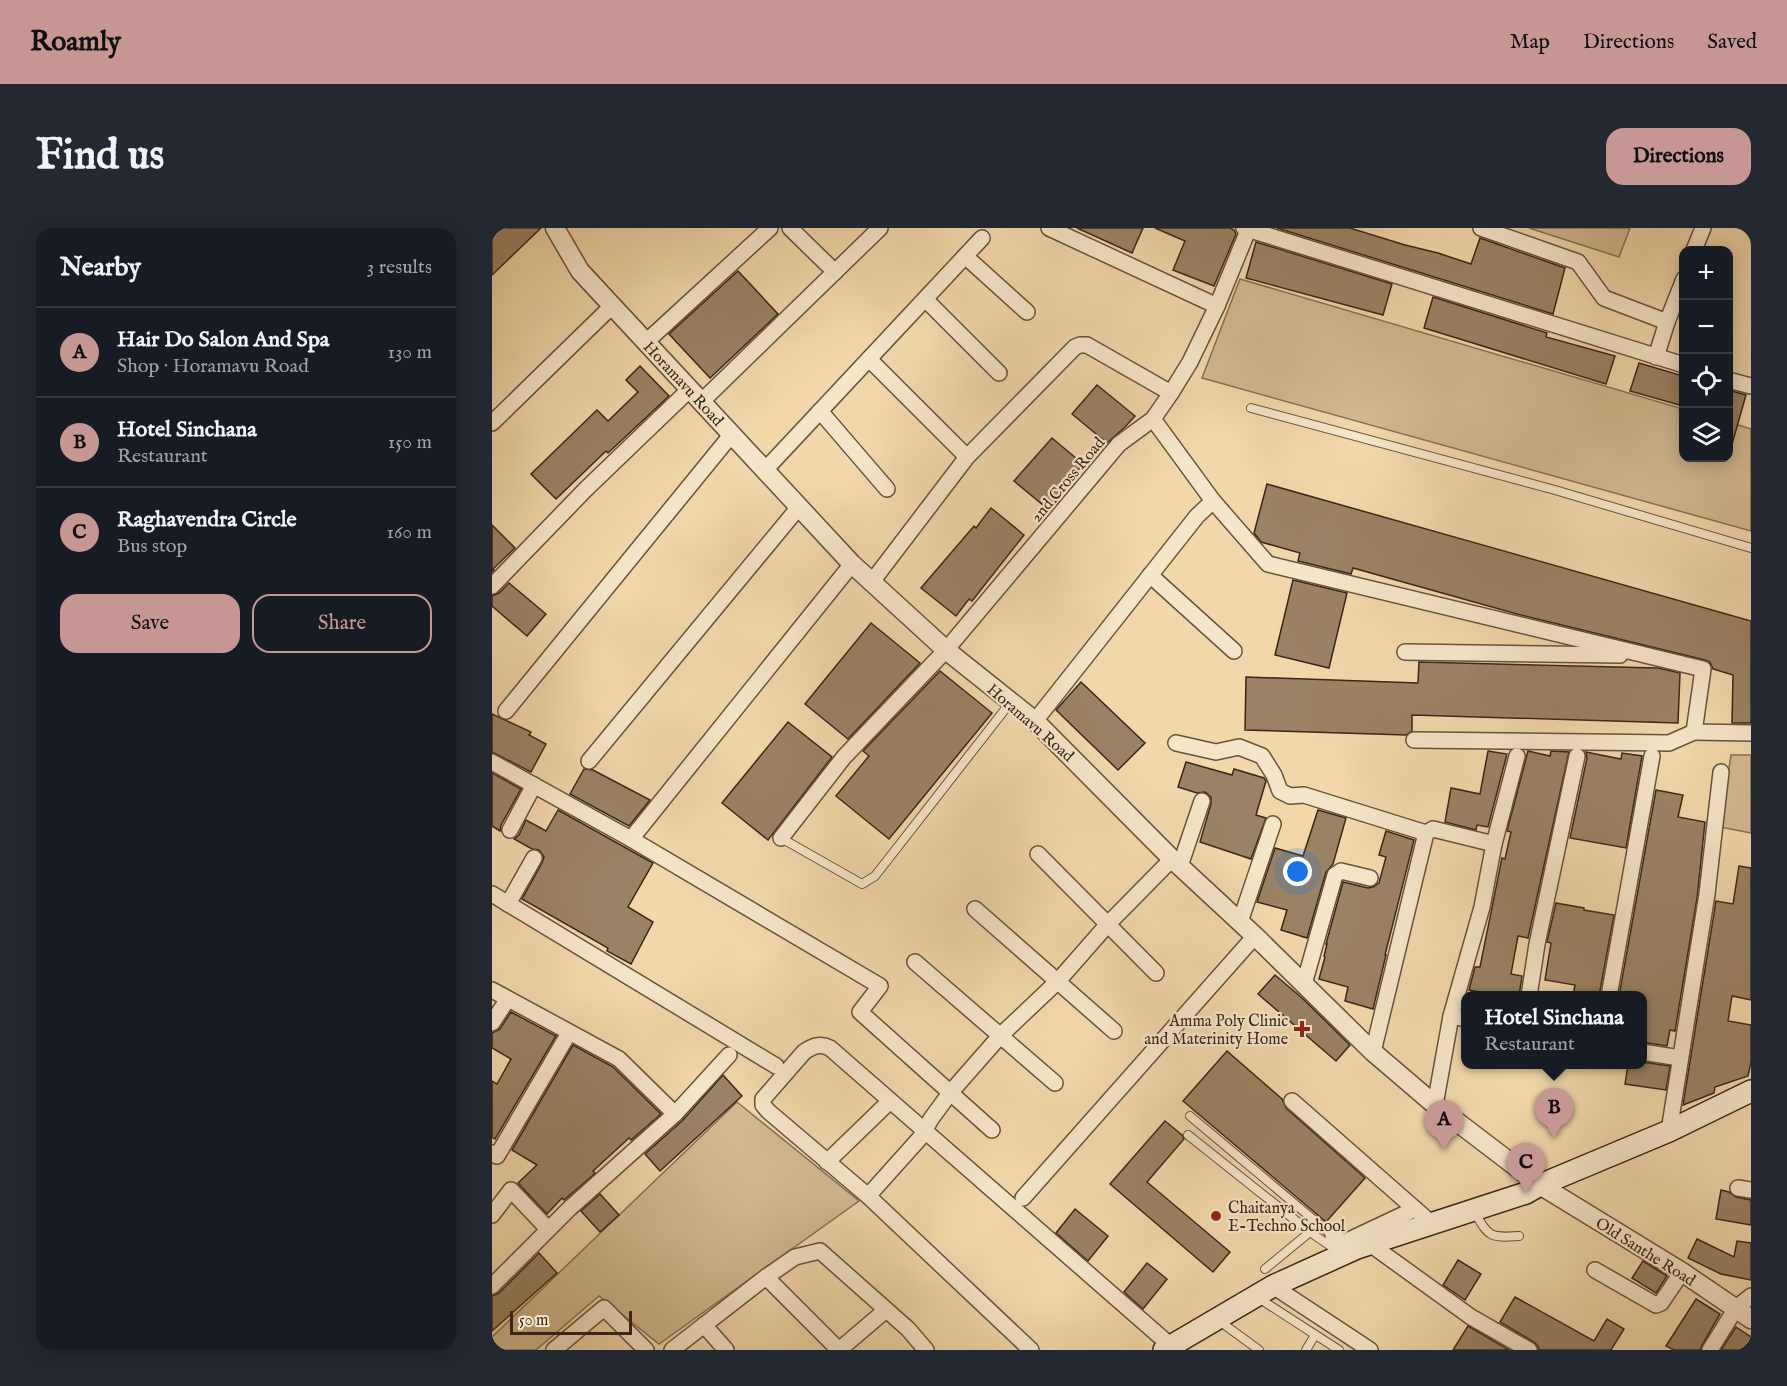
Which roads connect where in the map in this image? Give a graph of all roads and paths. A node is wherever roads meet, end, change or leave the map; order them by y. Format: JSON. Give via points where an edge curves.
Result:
{"nodes":[{"id":1,"x":555,"y":228,"type":"edge"},
{"id":2,"x":770,"y":228,"type":"edge"},
{"id":3,"x":790,"y":228,"type":"edge"},
{"id":4,"x":880,"y":228,"type":"edge"},
{"id":5,"x":1049,"y":228,"type":"edge"},
{"id":6,"x":1481,"y":228,"type":"edge"},
{"id":7,"x":1703,"y":228,"type":"edge"},
{"id":8,"x":1247,"y":229,"type":"edge"},
{"id":9,"x":982,"y":238,"type":"dead end"},
{"id":10,"x":1696,"y":246,"type":"edge"},
{"id":11,"x":965,"y":256,"type":"junction"},
{"id":12,"x":835,"y":272,"type":"junction"},
{"id":13,"x":1679,"y":290,"type":"edge"},
{"id":14,"x":925,"y":299,"type":"junction"},
{"id":15,"x":612,"y":306,"type":"junction"},
{"id":16,"x":1217,"y":306,"type":"junction"},
{"id":17,"x":1028,"y":312,"type":"dead end"},
{"id":18,"x":1667,"y":322,"type":"junction"},
{"id":19,"x":646,"y":342,"type":"junction"},
{"id":20,"x":1656,"y":357,"type":"junction"},
{"id":21,"x":869,"y":359,"type":"junction"},
{"id":22,"x":1679,"y":364,"type":"edge"},
{"id":23,"x":999,"y":373,"type":"dead end"},
{"id":24,"x":1733,"y":381,"type":"edge"},
{"id":25,"x":1751,"y":386,"type":"edge"},
{"id":26,"x":1171,"y":393,"type":"junction"},
{"id":27,"x":695,"y":396,"type":"junction"},
{"id":28,"x":1251,"y":408,"type":"dead end"},
{"id":29,"x":820,"y":411,"type":"junction"},
{"id":30,"x":1153,"y":419,"type":"junction"},
{"id":31,"x":492,"y":423,"type":"edge"},
{"id":32,"x":732,"y":434,"type":"junction"},
{"id":33,"x":967,"y":457,"type":"junction"},
{"id":34,"x":765,"y":470,"type":"junction"},
{"id":35,"x":886,"y":489,"type":"dead end"},
{"id":36,"x":1213,"y":501,"type":"junction"},
{"id":37,"x":799,"y":507,"type":"junction"},
{"id":38,"x":1751,"y":548,"type":"edge"},
{"id":39,"x":852,"y":564,"type":"junction"},
{"id":40,"x":1150,"y":575,"type":"junction"},
{"id":41,"x":871,"y":583,"type":"junction"},
{"id":42,"x":492,"y":586,"type":"edge"},
{"id":43,"x":946,"y":650,"type":"junction"},
{"id":44,"x":1233,"y":651,"type":"dead end"},
{"id":45,"x":1405,"y":652,"type":"dead end"},
{"id":46,"x":1647,"y":655,"type":"junction"},
{"id":47,"x":1011,"y":702,"type":"junction"},
{"id":48,"x":506,"y":711,"type":"dead end"},
{"id":49,"x":1035,"y":721,"type":"junction"},
{"id":50,"x":1694,"y":732,"type":"junction"},
{"id":51,"x":1751,"y":733,"type":"edge"},
{"id":52,"x":1414,"y":740,"type":"dead end"},
{"id":53,"x":1176,"y":743,"type":"dead end"},
{"id":54,"x":1517,"y":756,"type":"dead end"},
{"id":55,"x":1577,"y":756,"type":"dead end"},
{"id":56,"x":1652,"y":756,"type":"dead end"},
{"id":57,"x":589,"y":761,"type":"dead end"},
{"id":58,"x":492,"y":762,"type":"edge"},
{"id":59,"x":1721,"y":772,"type":"dead end"},
{"id":60,"x":534,"y":785,"type":"junction"},
{"id":61,"x":1202,"y":801,"type":"dead end"},
{"id":62,"x":1272,"y":824,"type":"dead end"},
{"id":63,"x":510,"y":830,"type":"dead end"},
{"id":64,"x":1426,"y":833,"type":"junction"},
{"id":65,"x":781,"y":838,"type":"joint"},
{"id":66,"x":631,"y":839,"type":"junction"},
{"id":67,"x":1494,"y":844,"type":"junction"},
{"id":68,"x":1038,"y":854,"type":"dead end"},
{"id":69,"x":534,"y":858,"type":"dead end"},
{"id":70,"x":1176,"y":863,"type":"junction"},
{"id":71,"x":1370,"y":878,"type":"dead end"},
{"id":72,"x":492,"y":894,"type":"edge"},
{"id":73,"x":508,"y":904,"type":"junction"},
{"id":74,"x":975,"y":909,"type":"dead end"},
{"id":75,"x":1240,"y":922,"type":"junction"},
{"id":76,"x":1108,"y":924,"type":"junction"},
{"id":77,"x":1255,"y":936,"type":"junction"},
{"id":78,"x":915,"y":962,"type":"dead end"},
{"id":79,"x":1156,"y":972,"type":"dead end"},
{"id":80,"x":1058,"y":981,"type":"junction"},
{"id":81,"x":1304,"y":984,"type":"junction"},
{"id":82,"x":492,"y":990,"type":"edge"},
{"id":83,"x":1464,"y":991,"type":"edge"},
{"id":84,"x":1530,"y":991,"type":"edge"},
{"id":85,"x":1610,"y":991,"type":"edge"},
{"id":86,"x":508,"y":999,"type":"junction"},
{"id":87,"x":1458,"y":1017,"type":"edge"},
{"id":88,"x":492,"y":1023,"type":"edge"},
{"id":89,"x":1114,"y":1031,"type":"dead end"},
{"id":90,"x":569,"y":1033,"type":"junction"},
{"id":91,"x":1000,"y":1036,"type":"junction"},
{"id":92,"x":1373,"y":1052,"type":"junction"},
{"id":93,"x":1647,"y":1053,"type":"edge"},
{"id":94,"x":729,"y":1055,"type":"dead end"},
{"id":95,"x":1680,"y":1058,"type":"junction"},
{"id":96,"x":776,"y":1066,"type":"dead end"},
{"id":97,"x":1055,"y":1083,"type":"dead end"},
{"id":98,"x":1751,"y":1091,"type":"edge"},
{"id":99,"x":950,"y":1093,"type":"junction"},
{"id":100,"x":890,"y":1101,"type":"junction"},
{"id":101,"x":1292,"y":1101,"type":"dead end"},
{"id":102,"x":1435,"y":1105,"type":"junction"},
{"id":103,"x":675,"y":1114,"type":"junction"},
{"id":104,"x":1190,"y":1116,"type":"dead end"},
{"id":105,"x":992,"y":1130,"type":"dead end"},
{"id":106,"x":1669,"y":1131,"type":"junction"},
{"id":107,"x":925,"y":1132,"type":"junction"},
{"id":108,"x":1188,"y":1135,"type":"dead end"},
{"id":109,"x":492,"y":1153,"type":"edge"},
{"id":110,"x":827,"y":1162,"type":"junction"},
{"id":111,"x":1539,"y":1185,"type":"junction"},
{"id":112,"x":868,"y":1196,"type":"junction"},
{"id":113,"x":1023,"y":1198,"type":"dead end"},
{"id":114,"x":1415,"y":1209,"type":"junction"},
{"id":115,"x":1473,"y":1210,"type":"junction"},
{"id":116,"x":492,"y":1215,"type":"edge"},
{"id":117,"x":1431,"y":1224,"type":"junction"},
{"id":118,"x":548,"y":1229,"type":"junction"},
{"id":119,"x":1310,"y":1232,"type":"junction"},
{"id":120,"x":1519,"y":1236,"type":"dead end"},
{"id":121,"x":1370,"y":1244,"type":"junction"},
{"id":122,"x":1338,"y":1246,"type":"junction"},
{"id":123,"x":1595,"y":1270,"type":"dead end"},
{"id":124,"x":1682,"y":1272,"type":"junction"},
{"id":125,"x":765,"y":1276,"type":"junction"},
{"id":126,"x":1265,"y":1284,"type":"junction"},
{"id":127,"x":492,"y":1286,"type":"edge"},
{"id":128,"x":1751,"y":1296,"type":"edge"},
{"id":129,"x":886,"y":1310,"type":"junction"},
{"id":130,"x":1744,"y":1313,"type":"edge"},
{"id":131,"x":1217,"y":1319,"type":"junction"},
{"id":132,"x":704,"y":1325,"type":"junction"},
{"id":133,"x":1315,"y":1335,"type":"junction"},
{"id":134,"x":1167,"y":1348,"type":"edge"},
{"id":135,"x":554,"y":1350,"type":"edge"},
{"id":136,"x":646,"y":1350,"type":"edge"},
{"id":137,"x":672,"y":1350,"type":"edge"},
{"id":138,"x":726,"y":1350,"type":"edge"},
{"id":139,"x":839,"y":1350,"type":"edge"},
{"id":140,"x":926,"y":1350,"type":"edge"},
{"id":141,"x":1031,"y":1350,"type":"edge"},
{"id":142,"x":1258,"y":1350,"type":"edge"},
{"id":143,"x":1306,"y":1350,"type":"edge"},
{"id":144,"x":1339,"y":1350,"type":"edge"},
{"id":145,"x":1370,"y":1350,"type":"edge"},
{"id":146,"x":1529,"y":1350,"type":"edge"},
{"id":147,"x":1710,"y":1350,"type":"edge"}],
"edges":[{"from":1,"to":15,"type":"street","name":"Horamavu Road","via":[[580,271]]},
{"from":2,"to":19,"type":"street"},
{"from":3,"to":12,"type":"street"},
{"from":4,"to":12,"type":"street"},
{"from":5,"to":16,"type":"street"},
{"from":6,"to":18,"type":"street","via":[[1578,261],[1604,298]]},
{"from":7,"to":10,"type":"street"},
{"from":8,"to":16,"type":"street","name":"2nd Cross Road"},
{"from":8,"to":20,"type":"street"},
{"from":9,"to":11,"type":"street"},
{"from":11,"to":14,"type":"street"},
{"from":11,"to":17,"type":"street"},
{"from":12,"to":27,"type":"street"},
{"from":13,"to":18,"type":"street"},
{"from":14,"to":21,"type":"street"},
{"from":14,"to":23,"type":"street"},
{"from":15,"to":19,"type":"street","name":"Horamavu Road"},
{"from":15,"to":31,"type":"street"},
{"from":16,"to":26,"type":"street","name":"2nd Cross Road"},
{"from":18,"to":20,"type":"street"},
{"from":19,"to":27,"type":"street","name":"Horamavu Road"},
{"from":20,"to":22,"type":"street"},
{"from":21,"to":29,"type":"street"},
{"from":21,"to":33,"type":"street"},
{"from":24,"to":25,"type":"street"},
{"from":26,"to":30,"type":"street","name":"2nd Cross Road"},
{"from":26,"to":33,"type":"street","via":[[1087,345],[1080,345]]},
{"from":27,"to":32,"type":"street","name":"Horamavu Road"},
{"from":27,"to":42,"type":"street","via":[[586,489]]},
{"from":28,"to":38,"type":"lane","via":[[1555,490]]},
{"from":29,"to":34,"type":"street"},
{"from":29,"to":35,"type":"street"},
{"from":30,"to":36,"type":"street"},
{"from":30,"to":43,"type":"street","name":"2nd Cross Road","via":[[1119,444]]},
{"from":32,"to":34,"type":"street","name":"Horamavu Road"},
{"from":32,"to":48,"type":"street"},
{"from":33,"to":41,"type":"street"},
{"from":34,"to":37,"type":"street","name":"Horamavu Road"},
{"from":36,"to":40,"type":"street"},
{"from":36,"to":46,"type":"street","via":[[1268,564]]},
{"from":37,"to":39,"type":"street","name":"Horamavu Road"},
{"from":37,"to":57,"type":"street"},
{"from":39,"to":41,"type":"street","name":"Horamavu Road"},
{"from":39,"to":66,"type":"street"},
{"from":40,"to":44,"type":"street"},
{"from":40,"to":49,"type":"street"},
{"from":41,"to":43,"type":"street","name":"Horamavu Road"},
{"from":43,"to":47,"type":"street","name":"Horamavu Road"},
{"from":43,"to":65,"type":"street","name":"2nd Cross Road","via":[[844,757]]},
{"from":45,"to":46,"type":"street"},
{"from":46,"to":50,"type":"street","via":[[1703,669]]},
{"from":47,"to":49,"type":"street","name":"Horamavu Road"},
{"from":47,"to":65,"type":"lane","via":[[875,876],[862,884]]},
{"from":49,"to":70,"type":"street","name":"Horamavu Road"},
{"from":50,"to":51,"type":"street"},
{"from":50,"to":52,"type":"street","via":[[1669,743]]},
{"from":53,"to":64,"type":"street","via":[[1216,752],[1239,747],[1262,756],[1280,791],[1290,796],[1304,795]]},
{"from":54,"to":67,"type":"street"},
{"from":55,"to":84,"type":"street"},
{"from":56,"to":85,"type":"street"},
{"from":58,"to":60,"type":"street"},
{"from":59,"to":95,"type":"street","via":[[1707,894]]},
{"from":60,"to":63,"type":"street"},
{"from":60,"to":66,"type":"street"},
{"from":61,"to":70,"type":"street"},
{"from":62,"to":75,"type":"street"},
{"from":64,"to":67,"type":"street","via":[[1433,829]]},
{"from":64,"to":92,"type":"street"},
{"from":66,"to":99,"type":"street","via":[[880,986],[860,1012]]},
{"from":67,"to":83,"type":"street"},
{"from":68,"to":76,"type":"street"},
{"from":69,"to":73,"type":"street"},
{"from":70,"to":75,"type":"street","name":"Horamavu Road"},
{"from":70,"to":76,"type":"street"},
{"from":71,"to":81,"type":"street","via":[[1341,871],[1335,875]]},
{"from":72,"to":73,"type":"street"},
{"from":73,"to":96,"type":"street"},
{"from":74,"to":80,"type":"street"},
{"from":75,"to":77,"type":"street","name":"Horamavu Road"},
{"from":76,"to":79,"type":"street"},
{"from":76,"to":80,"type":"street"},
{"from":77,"to":81,"type":"street","name":"Horamavu Road"},
{"from":77,"to":113,"type":"street"},
{"from":78,"to":91,"type":"street"},
{"from":80,"to":89,"type":"street"},
{"from":80,"to":91,"type":"street"},
{"from":81,"to":92,"type":"street","name":"Horamavu Road"},
{"from":82,"to":86,"type":"street"},
{"from":86,"to":88,"type":"street"},
{"from":86,"to":90,"type":"street"},
{"from":87,"to":102,"type":"street"},
{"from":90,"to":103,"type":"street","via":[[619,1059]]},
{"from":90,"to":109,"type":"street","via":[[497,1156]]},
{"from":91,"to":97,"type":"street"},
{"from":91,"to":99,"type":"street"},
{"from":92,"to":102,"type":"street","name":"Horamavu Road"},
{"from":93,"to":95,"type":"street"},
{"from":94,"to":103,"type":"street"},
{"from":95,"to":106,"type":"street"},
{"from":98,"to":106,"type":"main road"},
{"from":99,"to":105,"type":"street"},
{"from":99,"to":107,"type":"street"},
{"from":100,"to":107,"type":"street"},
{"from":100,"to":110,"type":"street"},
{"from":100,"to":110,"type":"street","via":[[830,1048],[818,1045],[804,1053],[767,1093],[764,1105]]},
{"from":101,"to":114,"type":"street"},
{"from":102,"to":111,"type":"street","name":"Horamavu Road"},
{"from":103,"to":118,"type":"street"},
{"from":104,"to":122,"type":"lane"},
{"from":106,"to":111,"type":"main road"},
{"from":107,"to":112,"type":"street"},
{"from":107,"to":134,"type":"street"},
{"from":108,"to":119,"type":"lane"},
{"from":110,"to":112,"type":"street"},
{"from":111,"to":115,"type":"main road"},
{"from":111,"to":124,"type":"street","name":"Old Santhe Road"},
{"from":112,"to":141,"type":"street"},
{"from":114,"to":117,"type":"street"},
{"from":114,"to":122,"type":"street","via":[[1341,1241]]},
{"from":115,"to":117,"type":"main road"},
{"from":115,"to":120,"type":"lane","via":[[1485,1230],[1497,1238]]},
{"from":116,"to":118,"type":"street","via":[[511,1190]]},
{"from":117,"to":121,"type":"main road"},
{"from":118,"to":127,"type":"street"},
{"from":119,"to":122,"type":"lane"},
{"from":119,"to":126,"type":"lane"},
{"from":121,"to":122,"type":"main road"},
{"from":121,"to":146,"type":"street","via":[[1472,1317]]},
{"from":122,"to":126,"type":"main road"},
{"from":123,"to":124,"type":"street","via":[[1656,1305],[1661,1304]]},
{"from":124,"to":130,"type":"street","name":"Old Santhe Road"},
{"from":125,"to":129,"type":"street","via":[[795,1257],[820,1251]]},
{"from":125,"to":132,"type":"street"},
{"from":125,"to":139,"type":"street"},
{"from":126,"to":131,"type":"main road"},
{"from":126,"to":133,"type":"lane"},
{"from":126,"to":145,"type":"street"},
{"from":128,"to":130,"type":"street"},
{"from":129,"to":139,"type":"street"},
{"from":129,"to":140,"type":"street"},
{"from":130,"to":147,"type":"street"},
{"from":131,"to":134,"type":"main road"},
{"from":131,"to":142,"type":"lane"},
{"from":132,"to":137,"type":"street"},
{"from":132,"to":138,"type":"street"},
{"from":133,"to":143,"type":"lane"},
{"from":133,"to":144,"type":"lane"},
{"from":135,"to":136,"type":"street","via":[[604,1308]]}]}
